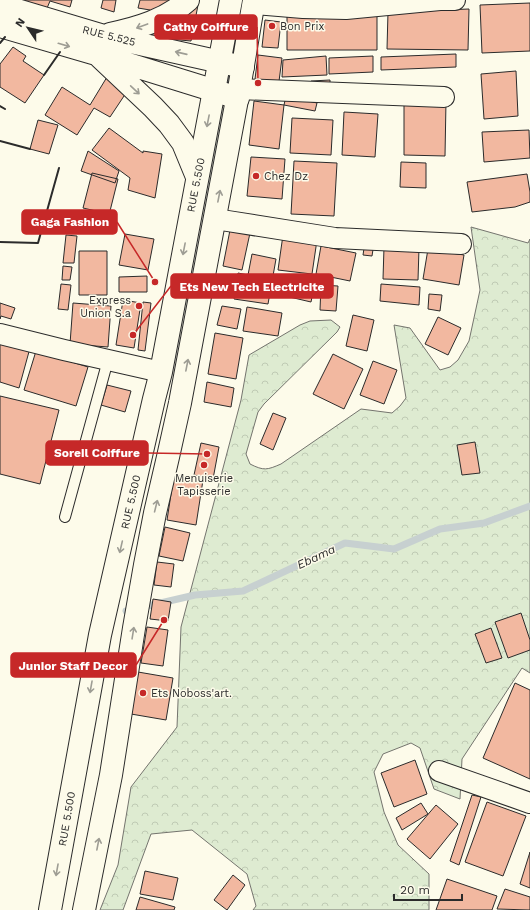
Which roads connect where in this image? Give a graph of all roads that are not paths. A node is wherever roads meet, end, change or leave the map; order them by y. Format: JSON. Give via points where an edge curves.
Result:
{"nodes":[{"id":1,"x":188,"y":0,"type":"edge"},
{"id":2,"x":231,"y":0,"type":"edge"},
{"id":3,"x":456,"y":0,"type":"edge"},
{"id":4,"x":254,"y":2,"type":"edge"},
{"id":5,"x":0,"y":5,"type":"edge"},
{"id":6,"x":0,"y":26,"type":"edge"},
{"id":7,"x":100,"y":45,"type":"junction"},
{"id":8,"x":219,"y":62,"type":"junction"},
{"id":9,"x":243,"y":67,"type":"junction"},
{"id":10,"x":214,"y":90,"type":"junction"},
{"id":11,"x":239,"y":94,"type":"junction"},
{"id":12,"x":444,"y":97,"type":"dead end"},
{"id":13,"x":198,"y":177,"type":"junction"},
{"id":14,"x":215,"y":219,"type":"junction"},
{"id":15,"x":461,"y":244,"type":"dead end"},
{"id":16,"x":0,"y":334,"type":"edge"},
{"id":17,"x":108,"y":360,"type":"junction"},
{"id":18,"x":161,"y":372,"type":"junction"},
{"id":19,"x":65,"y":517,"type":"dead end"},
{"id":20,"x":439,"y":771,"type":"dead end"},
{"id":21,"x":530,"y":803,"type":"edge"},
{"id":22,"x":50,"y":910,"type":"edge"},
{"id":23,"x":84,"y":910,"type":"edge"}],
"edges":[{"from":1,"to":7,"type":"main road","one_way":true,"via":[[159,20]]},
{"from":2,"to":8,"type":"main road","name":"RUE 5.500"},
{"from":3,"to":4,"type":"street","via":[[346,9],[303,8]]},
{"from":4,"to":9,"type":"main road"},
{"from":5,"to":7,"type":"main road","name":"RUE 5.525"},
{"from":6,"to":7,"type":"main road","name":"RUE 5.525","one_way":true},
{"from":8,"to":7,"type":"main road","name":"RUE 5.525","one_way":true},
{"from":7,"to":10,"type":"main road","name":"RUE 5.525"},
{"from":7,"to":13,"type":"main road","one_way":true,"via":[[169,124],[182,142]]},
{"from":8,"to":9,"type":"main road","name":"RUE 5.525"},
{"from":8,"to":10,"type":"main road","name":"RUE 5.500"},
{"from":9,"to":11,"type":"main road"},
{"from":10,"to":11,"type":"main road","name":"RUE 5.525"},
{"from":10,"to":13,"type":"main road","name":"RUE 5.500","one_way":true},
{"from":11,"to":12,"type":"street"},
{"from":14,"to":11,"type":"main road","one_way":true},
{"from":13,"to":18,"type":"main road","name":"RUE 5.500","one_way":true},
{"from":14,"to":15,"type":"street","via":[[335,238]]},
{"from":23,"to":14,"type":"main road","one_way":true,"via":[[111,775],[145,564],[180,403]]},
{"from":16,"to":17,"type":"street"},
{"from":17,"to":18,"type":"street"},
{"from":17,"to":19,"type":"lane"},
{"from":18,"to":22,"type":"main road","name":"RUE 5.500","one_way":true,"via":[[100,635]]},
{"from":20,"to":21,"type":"street"}]}
